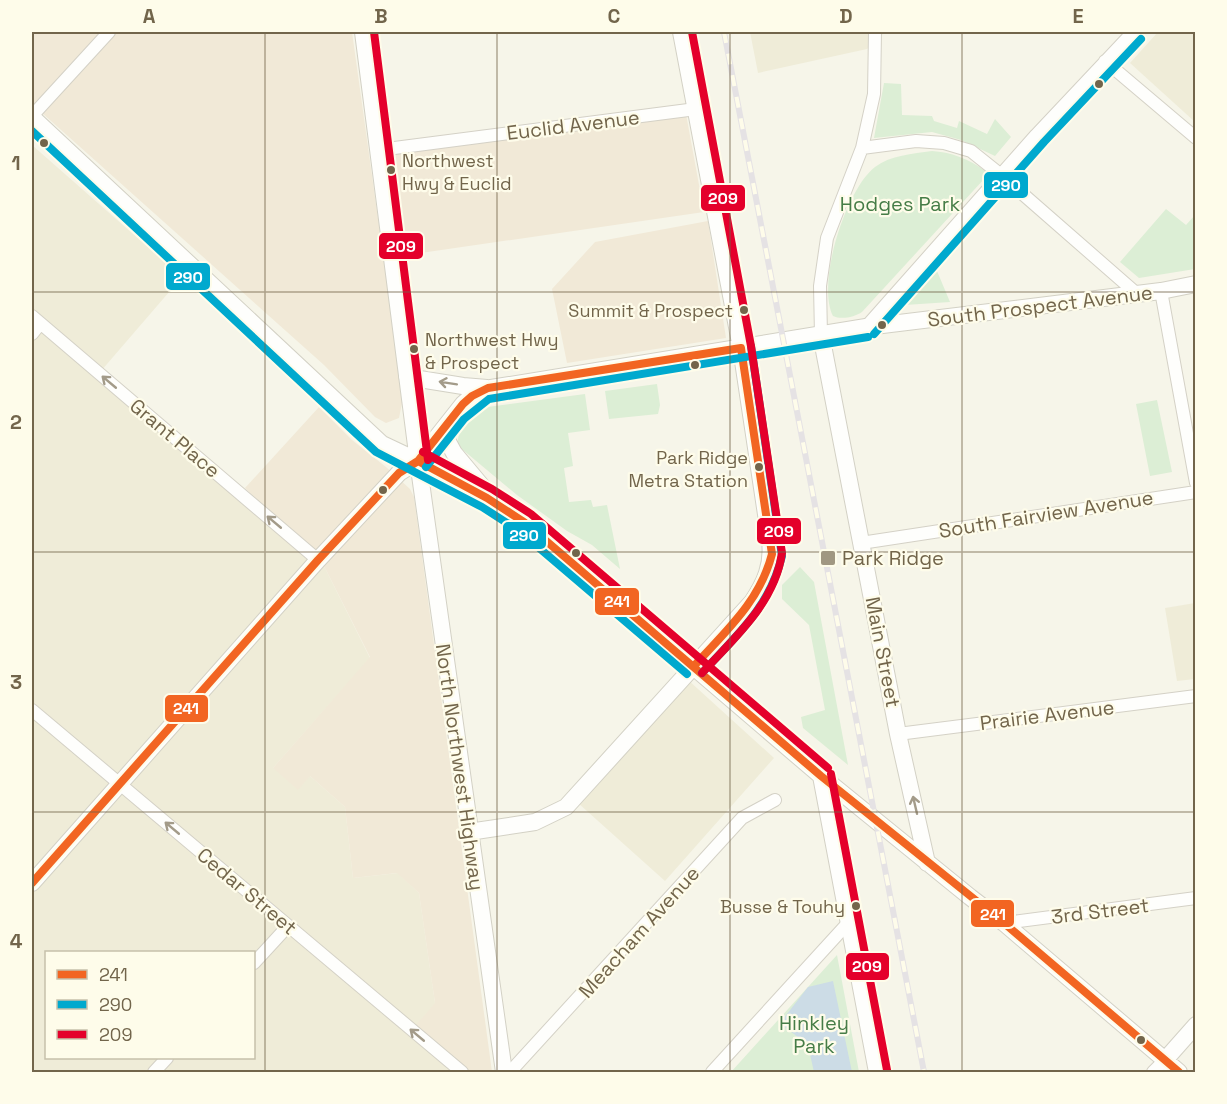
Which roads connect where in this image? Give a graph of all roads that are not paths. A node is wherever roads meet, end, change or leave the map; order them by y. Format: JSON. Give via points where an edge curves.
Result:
{"nodes":[{"id":1,"x":109,"y":32,"type":"edge"},
{"id":2,"x":363,"y":32,"type":"edge"},
{"id":3,"x":681,"y":32,"type":"edge"},
{"id":4,"x":875,"y":32,"type":"edge"},
{"id":5,"x":1133,"y":32,"type":"edge"},
{"id":6,"x":1106,"y":62,"type":"junction"},
{"id":7,"x":696,"y":109,"type":"junction"},
{"id":8,"x":32,"y":117,"type":"edge"},
{"id":9,"x":1196,"y":138,"type":"edge"},
{"id":10,"x":862,"y":148,"type":"junction"},
{"id":11,"x":379,"y":150,"type":"junction"},
{"id":12,"x":1001,"y":175,"type":"junction"},
{"id":13,"x":1196,"y":284,"type":"edge"},
{"id":14,"x":1161,"y":291,"type":"junction"},
{"id":15,"x":1136,"y":293,"type":"junction"},
{"id":16,"x":36,"y":320,"type":"edge"},
{"id":17,"x":866,"y":327,"type":"junction"},
{"id":18,"x":32,"y":334,"type":"edge"},
{"id":19,"x":821,"y":335,"type":"junction"},
{"id":20,"x":741,"y":348,"type":"junction"},
{"id":21,"x":407,"y":377,"type":"junction"},
{"id":22,"x":488,"y":388,"type":"junction"},
{"id":23,"x":449,"y":422,"type":"junction"},
{"id":24,"x":418,"y":460,"type":"junction"},
{"id":25,"x":1196,"y":483,"type":"edge"},
{"id":26,"x":1196,"y":492,"type":"edge"},
{"id":27,"x":496,"y":504,"type":"junction"},
{"id":28,"x":861,"y":543,"type":"junction"},
{"id":29,"x":318,"y":560,"type":"junction"},
{"id":30,"x":694,"y":666,"type":"junction"},
{"id":31,"x":1196,"y":696,"type":"edge"},
{"id":32,"x":32,"y":710,"type":"edge"},
{"id":33,"x":898,"y":734,"type":"junction"},
{"id":34,"x":821,"y":776,"type":"junction"},
{"id":35,"x":120,"y":784,"type":"junction"},
{"id":36,"x":775,"y":800,"type":"dead end"},
{"id":37,"x":469,"y":832,"type":"junction"},
{"id":38,"x":927,"y":863,"type":"junction"},
{"id":39,"x":32,"y":883,"type":"edge"},
{"id":40,"x":1196,"y":898,"type":"edge"},
{"id":41,"x":848,"y":923,"type":"junction"},
{"id":42,"x":1004,"y":923,"type":"junction"},
{"id":43,"x":288,"y":926,"type":"junction"},
{"id":44,"x":255,"y":962,"type":"edge"},
{"id":45,"x":1196,"y":1025,"type":"edge"},
{"id":46,"x":166,"y":1059,"type":"edge"},
{"id":47,"x":1159,"y":1066,"type":"edge"},
{"id":48,"x":154,"y":1072,"type":"edge"},
{"id":49,"x":462,"y":1072,"type":"edge"},
{"id":50,"x":504,"y":1072,"type":"edge"},
{"id":51,"x":510,"y":1072,"type":"edge"},
{"id":52,"x":712,"y":1072,"type":"edge"},
{"id":53,"x":877,"y":1072,"type":"edge"},
{"id":54,"x":1179,"y":1072,"type":"edge"}],
"edges":[{"from":1,"to":8,"type":"street"},
{"from":2,"to":11,"type":"main road","name":"North Northwest Highway"},
{"from":3,"to":7,"type":"main road"},
{"from":4,"to":10,"type":"street","via":[[874,94]]},
{"from":5,"to":6,"type":"street"},
{"from":6,"to":9,"type":"street"},
{"from":6,"to":12,"type":"street"},
{"from":7,"to":11,"type":"street","name":"Euclid Avenue"},
{"from":7,"to":20,"type":"main road"},
{"from":8,"to":24,"type":"main road","via":[[350,416],[382,444]]},
{"from":10,"to":12,"type":"street","via":[[916,141],[944,143],[971,151]]},
{"from":10,"to":19,"type":"street","via":[[826,238],[820,286]]},
{"from":11,"to":21,"type":"main road","name":"North Northwest Highway"},
{"from":12,"to":15,"type":"street"},
{"from":12,"to":17,"type":"street"},
{"from":13,"to":14,"type":"main road","name":"South Prospect Avenue"},
{"from":14,"to":15,"type":"main road","name":"South Prospect Avenue"},
{"from":14,"to":25,"type":"street"},
{"from":15,"to":17,"type":"main road","name":"South Prospect Avenue"},
{"from":16,"to":18,"type":"street"},
{"from":29,"to":16,"type":"street","name":"Grant Place","one_way":true},
{"from":17,"to":19,"type":"main road","name":"South Prospect Avenue"},
{"from":19,"to":20,"type":"main road","name":"South Prospect Avenue"},
{"from":19,"to":28,"type":"main road","name":"Main Street"},
{"from":20,"to":22,"type":"main road","name":"South Prospect Avenue"},
{"from":20,"to":30,"type":"main road","via":[[772,554],[757,595]]},
{"from":22,"to":21,"type":"main road","one_way":true},
{"from":21,"to":24,"type":"main road","name":"North Northwest Highway"},
{"from":22,"to":23,"type":"main road","name":"South Prospect Avenue","via":[[472,396]]},
{"from":23,"to":24,"type":"main road","name":"South Prospect Avenue"},
{"from":23,"to":27,"type":"main road","via":[[447,440],[454,453]]},
{"from":24,"to":27,"type":"main road"},
{"from":24,"to":29,"type":"main road","name":"South Prospect Avenue","via":[[399,473]]},
{"from":24,"to":37,"type":"main road","name":"North Northwest Highway"},
{"from":26,"to":28,"type":"street","name":"South Fairview Avenue"},
{"from":27,"to":30,"type":"main road","via":[[524,522]]},
{"from":28,"to":33,"type":"main road","name":"Main Street"},
{"from":29,"to":35,"type":"main road","name":"South Prospect Avenue"},
{"from":30,"to":34,"type":"main road"},
{"from":30,"to":37,"type":"main road","via":[[566,807],[535,822]]},
{"from":31,"to":33,"type":"street","name":"Prairie Avenue"},
{"from":32,"to":35,"type":"street","name":"Cedar Street"},
{"from":38,"to":33,"type":"main road","name":"Main Street","one_way":true},
{"from":34,"to":38,"type":"main road"},
{"from":34,"to":41,"type":"main road"},
{"from":35,"to":39,"type":"main road","name":"South Prospect Avenue"},
{"from":43,"to":35,"type":"street","name":"Cedar Street","one_way":true},
{"from":36,"to":51,"type":"street","name":"Meacham Avenue","via":[[742,818]]},
{"from":37,"to":50,"type":"main road","name":"North Northwest Highway"},
{"from":38,"to":42,"type":"main road"},
{"from":40,"to":42,"type":"street","name":"3rd Street"},
{"from":41,"to":52,"type":"street"},
{"from":41,"to":53,"type":"main road"},
{"from":42,"to":47,"type":"main road"},
{"from":43,"to":44,"type":"street"},
{"from":49,"to":43,"type":"street","name":"Cedar Street","one_way":true},
{"from":45,"to":47,"type":"main road"},
{"from":46,"to":48,"type":"street"},
{"from":47,"to":54,"type":"main road"}]}
